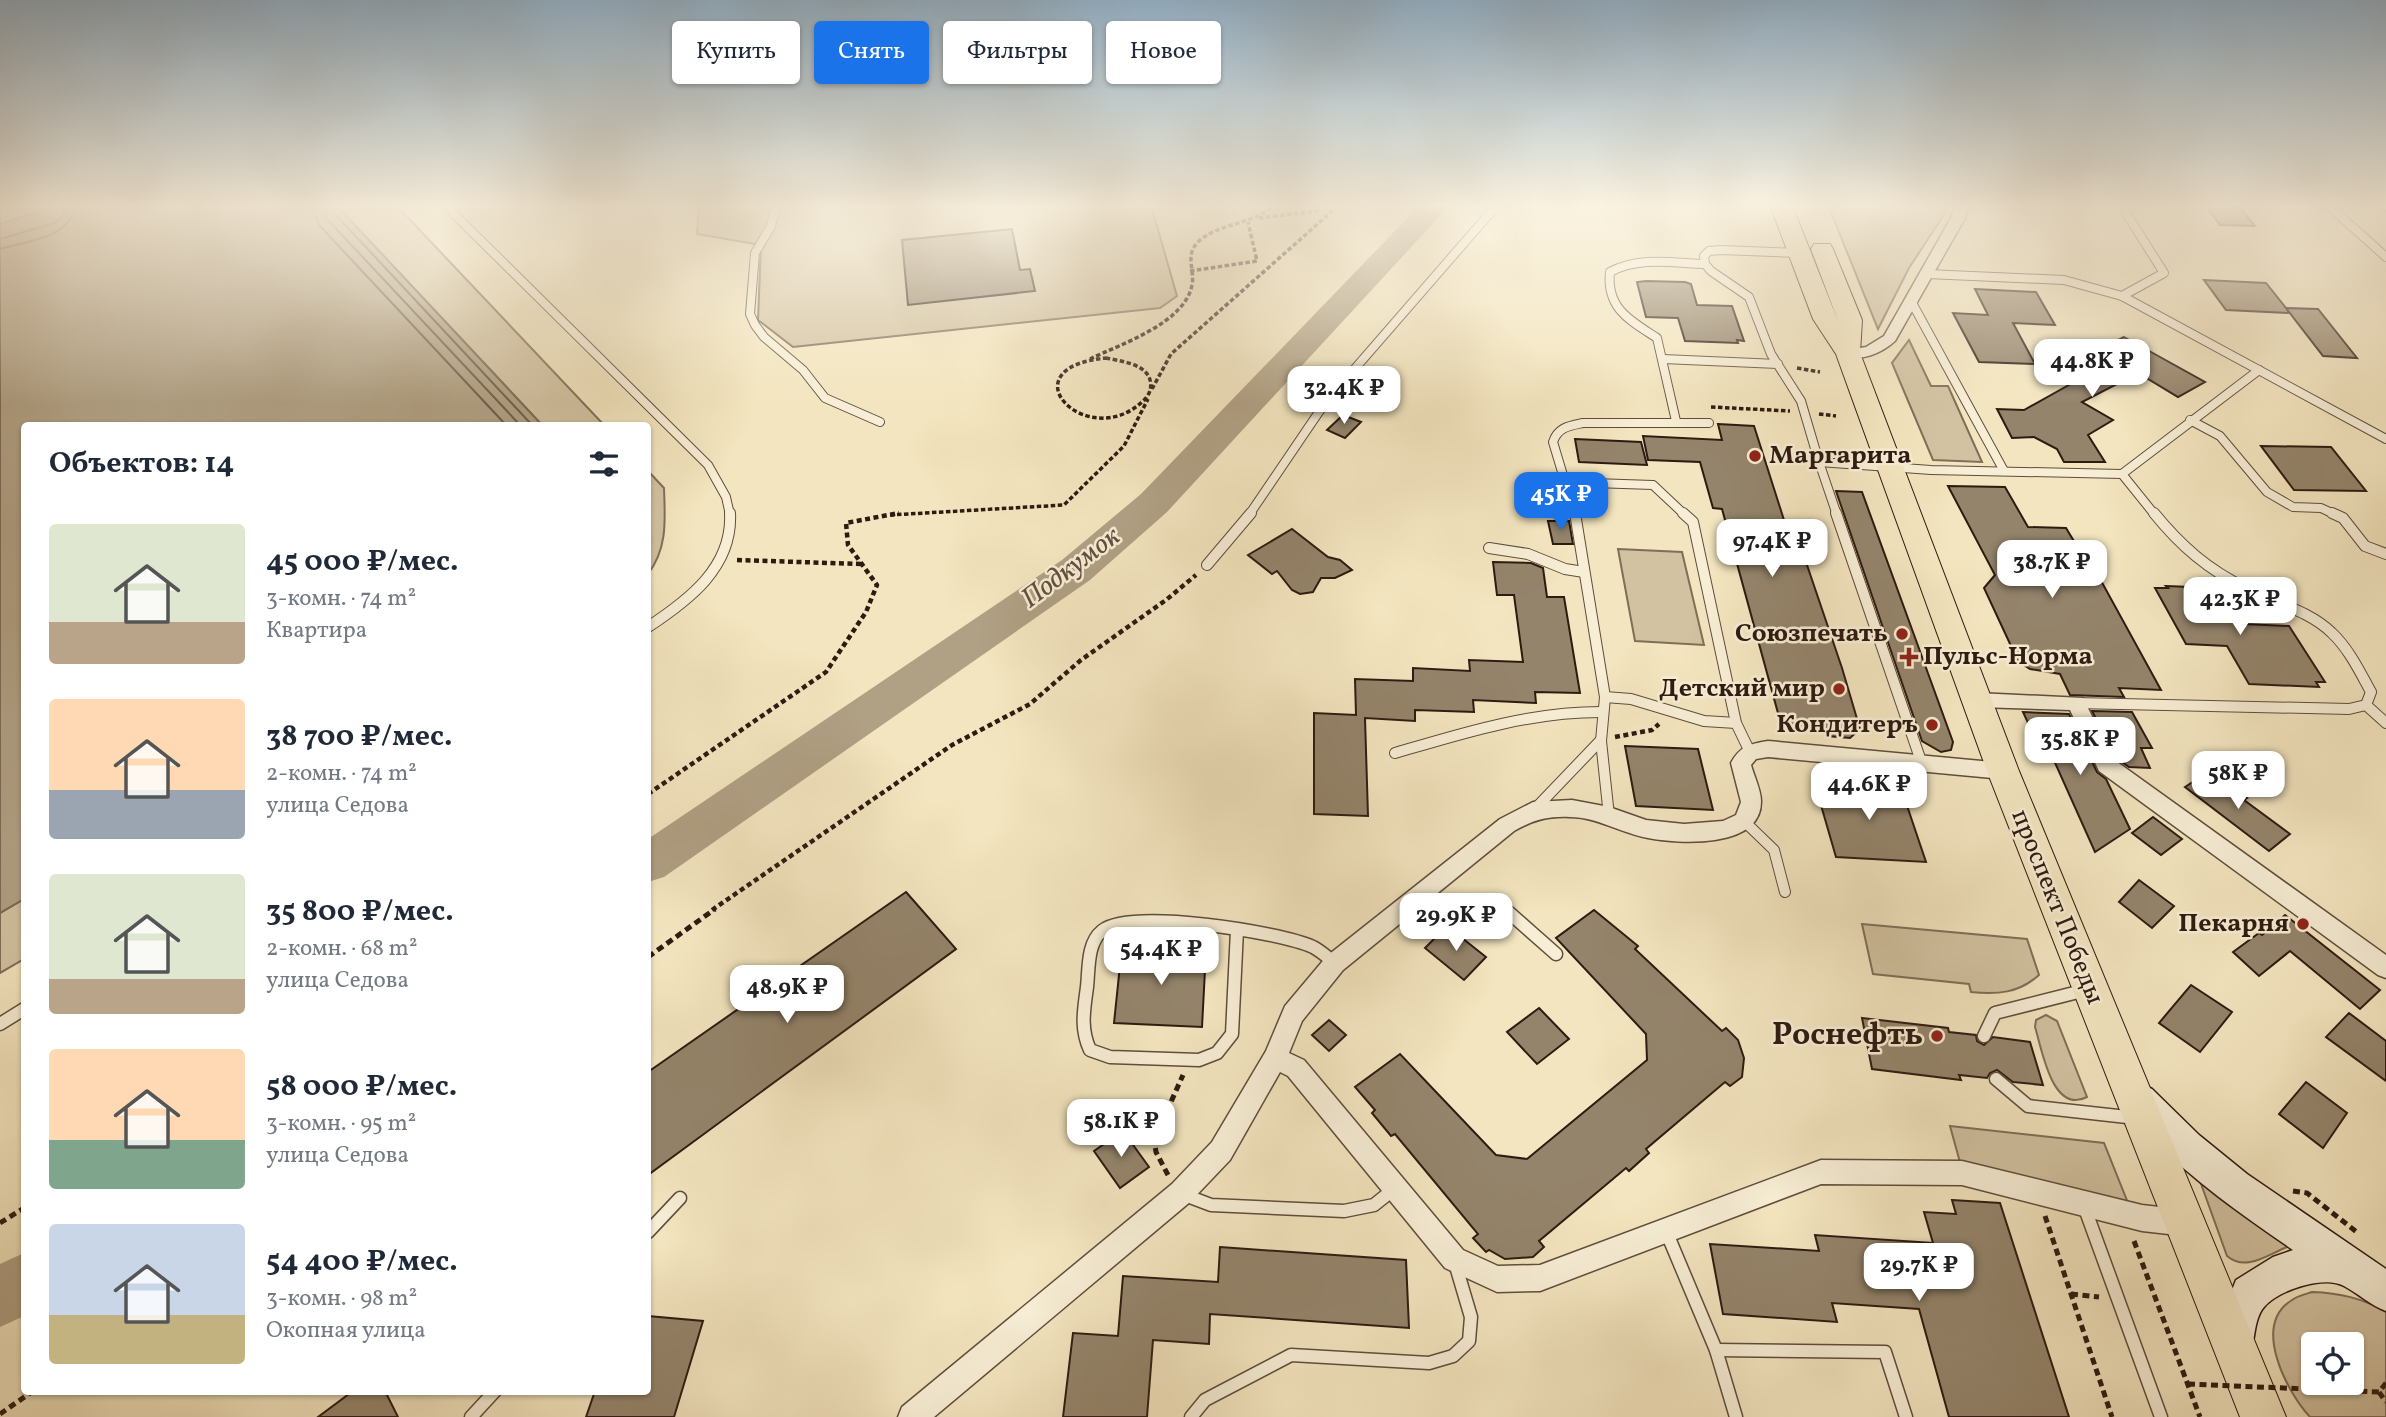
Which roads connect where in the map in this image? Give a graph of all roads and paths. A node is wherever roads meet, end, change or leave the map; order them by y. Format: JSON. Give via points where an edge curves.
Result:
{"nodes":[{"id":1,"x":512,"y":271,"type":"edge"},
{"id":2,"x":754,"y":271,"type":"edge"},
{"id":3,"x":1190,"y":271,"type":"edge"},
{"id":4,"x":1264,"y":271,"type":"edge"},
{"id":5,"x":1440,"y":271,"type":"edge"},
{"id":6,"x":1611,"y":271,"type":"edge"},
{"id":7,"x":1715,"y":271,"type":"edge"},
{"id":8,"x":1808,"y":271,"type":"edge"},
{"id":9,"x":1830,"y":271,"type":"edge"},
{"id":10,"x":1929,"y":271,"type":"edge"},
{"id":11,"x":2163,"y":271,"type":"edge"},
{"id":12,"x":1927,"y":274,"type":"junction"},
{"id":13,"x":2122,"y":296,"type":"junction"},
{"id":14,"x":1911,"y":301,"type":"junction"},
{"id":15,"x":1848,"y":354,"type":"junction"},
{"id":16,"x":1090,"y":359,"type":"junction"},
{"id":17,"x":1662,"y":359,"type":"junction"},
{"id":18,"x":1778,"y":364,"type":"junction"},
{"id":19,"x":2259,"y":370,"type":"junction"},
{"id":20,"x":1152,"y":389,"type":"junction"},
{"id":21,"x":1148,"y":399,"type":"junction"},
{"id":22,"x":1674,"y":405,"type":"junction"},
{"id":23,"x":1804,"y":412,"type":"junction"},
{"id":24,"x":1836,"y":416,"type":"dead end"},
{"id":25,"x":2190,"y":420,"type":"junction"},
{"id":26,"x":1676,"y":421,"type":"junction"},
{"id":27,"x":880,"y":422,"type":"dead end"},
{"id":28,"x":1709,"y":423,"type":"dead end"},
{"id":29,"x":2386,"y":439,"type":"edge"},
{"id":30,"x":1819,"y":463,"type":"junction"},
{"id":31,"x":1889,"y":467,"type":"junction"},
{"id":32,"x":2004,"y":471,"type":"junction"},
{"id":33,"x":2122,"y":474,"type":"junction"},
{"id":34,"x":1563,"y":482,"type":"junction"},
{"id":35,"x":1489,"y":548,"type":"dead end"},
{"id":36,"x":2386,"y":554,"type":"edge"},
{"id":37,"x":723,"y":559,"type":"junction"},
{"id":38,"x":862,"y":564,"type":"junction"},
{"id":39,"x":1207,"y":565,"type":"joint"},
{"id":40,"x":1584,"y":572,"type":"junction"},
{"id":41,"x":651,"y":624,"type":"edge"},
{"id":42,"x":1605,"y":697,"type":"junction"},
{"id":43,"x":1976,"y":700,"type":"junction"},
{"id":44,"x":2076,"y":703,"type":"junction"},
{"id":45,"x":2366,"y":705,"type":"junction"},
{"id":46,"x":1601,"y":712,"type":"junction"},
{"id":47,"x":1673,"y":712,"type":"junction"},
{"id":48,"x":1736,"y":723,"type":"junction"},
{"id":49,"x":2386,"y":723,"type":"edge"},
{"id":50,"x":1601,"y":740,"type":"junction"},
{"id":51,"x":1750,"y":752,"type":"junction"},
{"id":52,"x":1395,"y":753,"type":"dead end"},
{"id":53,"x":1922,"y":764,"type":"junction"},
{"id":54,"x":2003,"y":771,"type":"junction"},
{"id":55,"x":651,"y":792,"type":"edge"},
{"id":56,"x":1533,"y":810,"type":"junction"},
{"id":57,"x":1609,"y":816,"type":"junction"},
{"id":58,"x":1744,"y":821,"type":"junction"},
{"id":59,"x":1427,"y":889,"type":"junction"},
{"id":60,"x":1785,"y":892,"type":"dead end"},
{"id":61,"x":1237,"y":930,"type":"junction"},
{"id":62,"x":1556,"y":954,"type":"dead end"},
{"id":63,"x":651,"y":955,"type":"edge"},
{"id":64,"x":1335,"y":963,"type":"junction"},
{"id":65,"x":2386,"y":968,"type":"edge"},
{"id":66,"x":2090,"y":989,"type":"junction"},
{"id":67,"x":21,"y":1011,"type":"edge"},
{"id":68,"x":0,"y":1024,"type":"edge"},
{"id":69,"x":1984,"y":1036,"type":"dead end"},
{"id":70,"x":1275,"y":1058,"type":"junction"},
{"id":71,"x":1186,"y":1059,"type":"junction"},
{"id":72,"x":1996,"y":1079,"type":"dead end"},
{"id":73,"x":2138,"y":1105,"type":"junction"},
{"id":74,"x":1163,"y":1167,"type":"dead end"},
{"id":75,"x":1394,"y":1189,"type":"junction"},
{"id":76,"x":2037,"y":1192,"type":"junction"},
{"id":77,"x":1181,"y":1193,"type":"junction"},
{"id":78,"x":2307,"y":1193,"type":"dead end"},
{"id":79,"x":680,"y":1198,"type":"dead end"},
{"id":80,"x":2082,"y":1203,"type":"junction"},
{"id":81,"x":21,"y":1210,"type":"edge"},
{"id":82,"x":0,"y":1223,"type":"edge"},
{"id":83,"x":2186,"y":1223,"type":"junction"},
{"id":84,"x":651,"y":1229,"type":"edge"},
{"id":85,"x":1666,"y":1231,"type":"junction"},
{"id":86,"x":2134,"y":1241,"type":"dead end"},
{"id":87,"x":2359,"y":1253,"type":"junction"},
{"id":88,"x":1454,"y":1259,"type":"junction"},
{"id":89,"x":2386,"y":1292,"type":"edge"},
{"id":90,"x":2071,"y":1294,"type":"junction"},
{"id":91,"x":2118,"y":1298,"type":"junction"},
{"id":92,"x":2235,"y":1345,"type":"junction"},
{"id":93,"x":1716,"y":1350,"type":"junction"},
{"id":94,"x":2386,"y":1383,"type":"edge"},
{"id":95,"x":2188,"y":1384,"type":"junction"},
{"id":96,"x":2379,"y":1392,"type":"junction"},
{"id":97,"x":27,"y":1395,"type":"edge"},
{"id":98,"x":491,"y":1395,"type":"edge"},
{"id":99,"x":2386,"y":1402,"type":"edge"},
{"id":100,"x":0,"y":1414,"type":"edge"},
{"id":101,"x":471,"y":1417,"type":"edge"},
{"id":102,"x":912,"y":1417,"type":"edge"},
{"id":103,"x":1191,"y":1417,"type":"edge"},
{"id":104,"x":1736,"y":1417,"type":"edge"},
{"id":105,"x":1906,"y":1417,"type":"edge"},
{"id":106,"x":2112,"y":1417,"type":"edge"},
{"id":107,"x":2161,"y":1417,"type":"edge"},
{"id":108,"x":2200,"y":1417,"type":"edge"},
{"id":109,"x":2263,"y":1417,"type":"edge"}],
"edges":[{"from":1,"to":37,"type":"lane","via":[[708,465],[730,507],[732,530]]},
{"from":2,"to":27,"type":"lane","via":[[750,314],[764,337],[803,370],[825,398]]},
{"from":3,"to":16,"type":"path","via":[[1193,285],[1179,310]]},
{"from":4,"to":20,"type":"path","via":[[1171,354]]},
{"from":5,"to":39,"type":"lane","via":[[1325,403],[1250,514]]},
{"from":6,"to":17,"type":"lane","via":[[1609,281],[1620,314],[1657,338]]},
{"from":7,"to":18,"type":"lane","via":[[1749,297]]},
{"from":8,"to":15,"type":"main road","name":"проспект Победы","via":[[1825,319]]},
{"from":9,"to":15,"type":"main road","name":"проспект Победы","via":[[1850,320]]},
{"from":10,"to":12,"type":"street"},
{"from":11,"to":13,"type":"lane"},
{"from":12,"to":13,"type":"lane","via":[[2064,280]]},
{"from":12,"to":14,"type":"street"},
{"from":13,"to":19,"type":"lane"},
{"from":14,"to":15,"type":"street","via":[[1881,347]]},
{"from":14,"to":32,"type":"lane"},
{"from":15,"to":31,"type":"main road","name":"проспект Победы"},
{"from":16,"to":20,"type":"path","via":[[1113,358],[1135,364],[1151,380]]},
{"from":16,"to":21,"type":"path","via":[[1076,364],[1058,380],[1055,390],[1066,408],[1086,416],[1110,417],[1125,414]]},
{"from":17,"to":18,"type":"lane"},
{"from":17,"to":22,"type":"lane"},
{"from":18,"to":23,"type":"lane"},
{"from":19,"to":25,"type":"lane"},
{"from":19,"to":29,"type":"lane"},
{"from":20,"to":21,"type":"path"},
{"from":21,"to":38,"type":"path","via":[[1124,446],[1064,505],[904,512],[846,523],[848,545]]},
{"from":22,"to":23,"type":"path"},
{"from":22,"to":26,"type":"lane"},
{"from":23,"to":24,"type":"path"},
{"from":23,"to":30,"type":"lane"},
{"from":25,"to":33,"type":"lane"},
{"from":25,"to":36,"type":"lane","via":[[2220,436],[2267,492],[2294,507],[2320,508],[2343,518],[2365,546]]},
{"from":26,"to":28,"type":"lane"},
{"from":26,"to":34,"type":"lane","via":[[1567,426],[1556,433],[1553,442]]},
{"from":30,"to":31,"type":"lane"},
{"from":30,"to":53,"type":"lane"},
{"from":31,"to":32,"type":"lane"},
{"from":31,"to":43,"type":"main road","name":"проспект Победы"},
{"from":32,"to":33,"type":"lane"},
{"from":33,"to":45,"type":"lane","via":[[2198,559],[2327,628],[2361,672],[2371,692]]},
{"from":34,"to":40,"type":"lane","via":[[1575,513]]},
{"from":34,"to":48,"type":"lane","via":[[1653,485],[1693,522]]},
{"from":35,"to":40,"type":"lane","via":[[1516,550],[1562,570]]},
{"from":37,"to":38,"type":"path"},
{"from":37,"to":41,"type":"lane","via":[[686,599]]},
{"from":38,"to":55,"type":"path","via":[[877,584],[866,612],[827,672]]},
{"from":39,"to":63,"type":"path","via":[[1030,704],[952,745]]},
{"from":40,"to":42,"type":"lane"},
{"from":42,"to":46,"type":"lane"},
{"from":42,"to":47,"type":"lane","via":[[1631,699]]},
{"from":43,"to":44,"type":"street"},
{"from":43,"to":54,"type":"main road","name":"проспект Победы"},
{"from":44,"to":45,"type":"lane","via":[[2349,709]]},
{"from":44,"to":65,"type":"street","via":[[2106,765]]},
{"from":45,"to":49,"type":"lane"},
{"from":46,"to":50,"type":"lane"},
{"from":46,"to":52,"type":"lane","via":[[1566,712],[1495,724]]},
{"from":47,"to":48,"type":"lane","via":[[1704,721]]},
{"from":47,"to":50,"type":"path","via":[[1652,730]]},
{"from":48,"to":51,"type":"lane"},
{"from":50,"to":56,"type":"lane"},
{"from":50,"to":57,"type":"lane"},
{"from":51,"to":53,"type":"street"},
{"from":51,"to":58,"type":"street","via":[[1741,763],[1751,802]]},
{"from":53,"to":54,"type":"street"},
{"from":54,"to":66,"type":"main road","name":"проспект Победы"},
{"from":56,"to":57,"type":"street","via":[[1572,808]]},
{"from":56,"to":59,"type":"street","via":[[1507,825]]},
{"from":57,"to":58,"type":"street","via":[[1646,829],[1684,833],[1725,830]]},
{"from":58,"to":60,"type":"lane","via":[[1774,850]]},
{"from":59,"to":62,"type":"lane","via":[[1462,921],[1482,905],[1503,907]]},
{"from":59,"to":64,"type":"street"},
{"from":61,"to":64,"type":"lane","via":[[1312,947]]},
{"from":61,"to":71,"type":"lane","via":[[1231,1034],[1217,1053]]},
{"from":61,"to":71,"type":"lane","via":[[1126,920],[1105,927],[1093,940],[1081,1032],[1090,1051],[1110,1057]]},
{"from":64,"to":70,"type":"street","via":[[1293,1014]]},
{"from":66,"to":69,"type":"lane","via":[[1996,1013]]},
{"from":66,"to":73,"type":"main road","name":"проспект Победы"},
{"from":67,"to":68,"type":"lane"},
{"from":70,"to":75,"type":"street","via":[[1296,1068]]},
{"from":70,"to":77,"type":"street","via":[[1221,1151]]},
{"from":71,"to":74,"type":"path","via":[[1182,1080],[1156,1130],[1154,1140]]},
{"from":72,"to":73,"type":"lane","via":[[2028,1106]]},
{"from":73,"to":83,"type":"main road","name":"проспект Победы"},
{"from":73,"to":87,"type":"main road","via":[[2234,1187]]},
{"from":75,"to":77,"type":"lane","via":[[1374,1205],[1344,1211],[1211,1205]]},
{"from":75,"to":88,"type":"street"},
{"from":76,"to":80,"type":"street"},
{"from":76,"to":85,"type":"street","via":[[1962,1173],[1821,1172]]},
{"from":76,"to":90,"type":"path"},
{"from":77,"to":102,"type":"street"},
{"from":78,"to":87,"type":"path"},
{"from":79,"to":84,"type":"lane"},
{"from":80,"to":83,"type":"street"},
{"from":80,"to":91,"type":"lane"},
{"from":81,"to":82,"type":"path"},
{"from":83,"to":92,"type":"main road","name":"проспект Победы"},
{"from":85,"to":88,"type":"street","via":[[1540,1278],[1497,1279]]},
{"from":85,"to":93,"type":"lane"},
{"from":86,"to":95,"type":"path"},
{"from":87,"to":89,"type":"main road"},
{"from":87,"to":92,"type":"main road","via":[[2286,1270],[2250,1294]]},
{"from":88,"to":103,"type":"lane","via":[[1471,1317],[1469,1341],[1453,1356],[1429,1363],[1291,1355],[1205,1400]]},
{"from":90,"to":91,"type":"path"},
{"from":90,"to":106,"type":"path"},
{"from":91,"to":107,"type":"lane"},
{"from":92,"to":109,"type":"main road","name":"проспект Победы"},
{"from":93,"to":104,"type":"lane"},
{"from":93,"to":105,"type":"lane","via":[[1885,1352]]},
{"from":94,"to":96,"type":"path"},
{"from":95,"to":96,"type":"path","bridge":true},
{"from":95,"to":108,"type":"path"},
{"from":96,"to":99,"type":"path"},
{"from":97,"to":100,"type":"path"},
{"from":98,"to":101,"type":"lane"}]}
